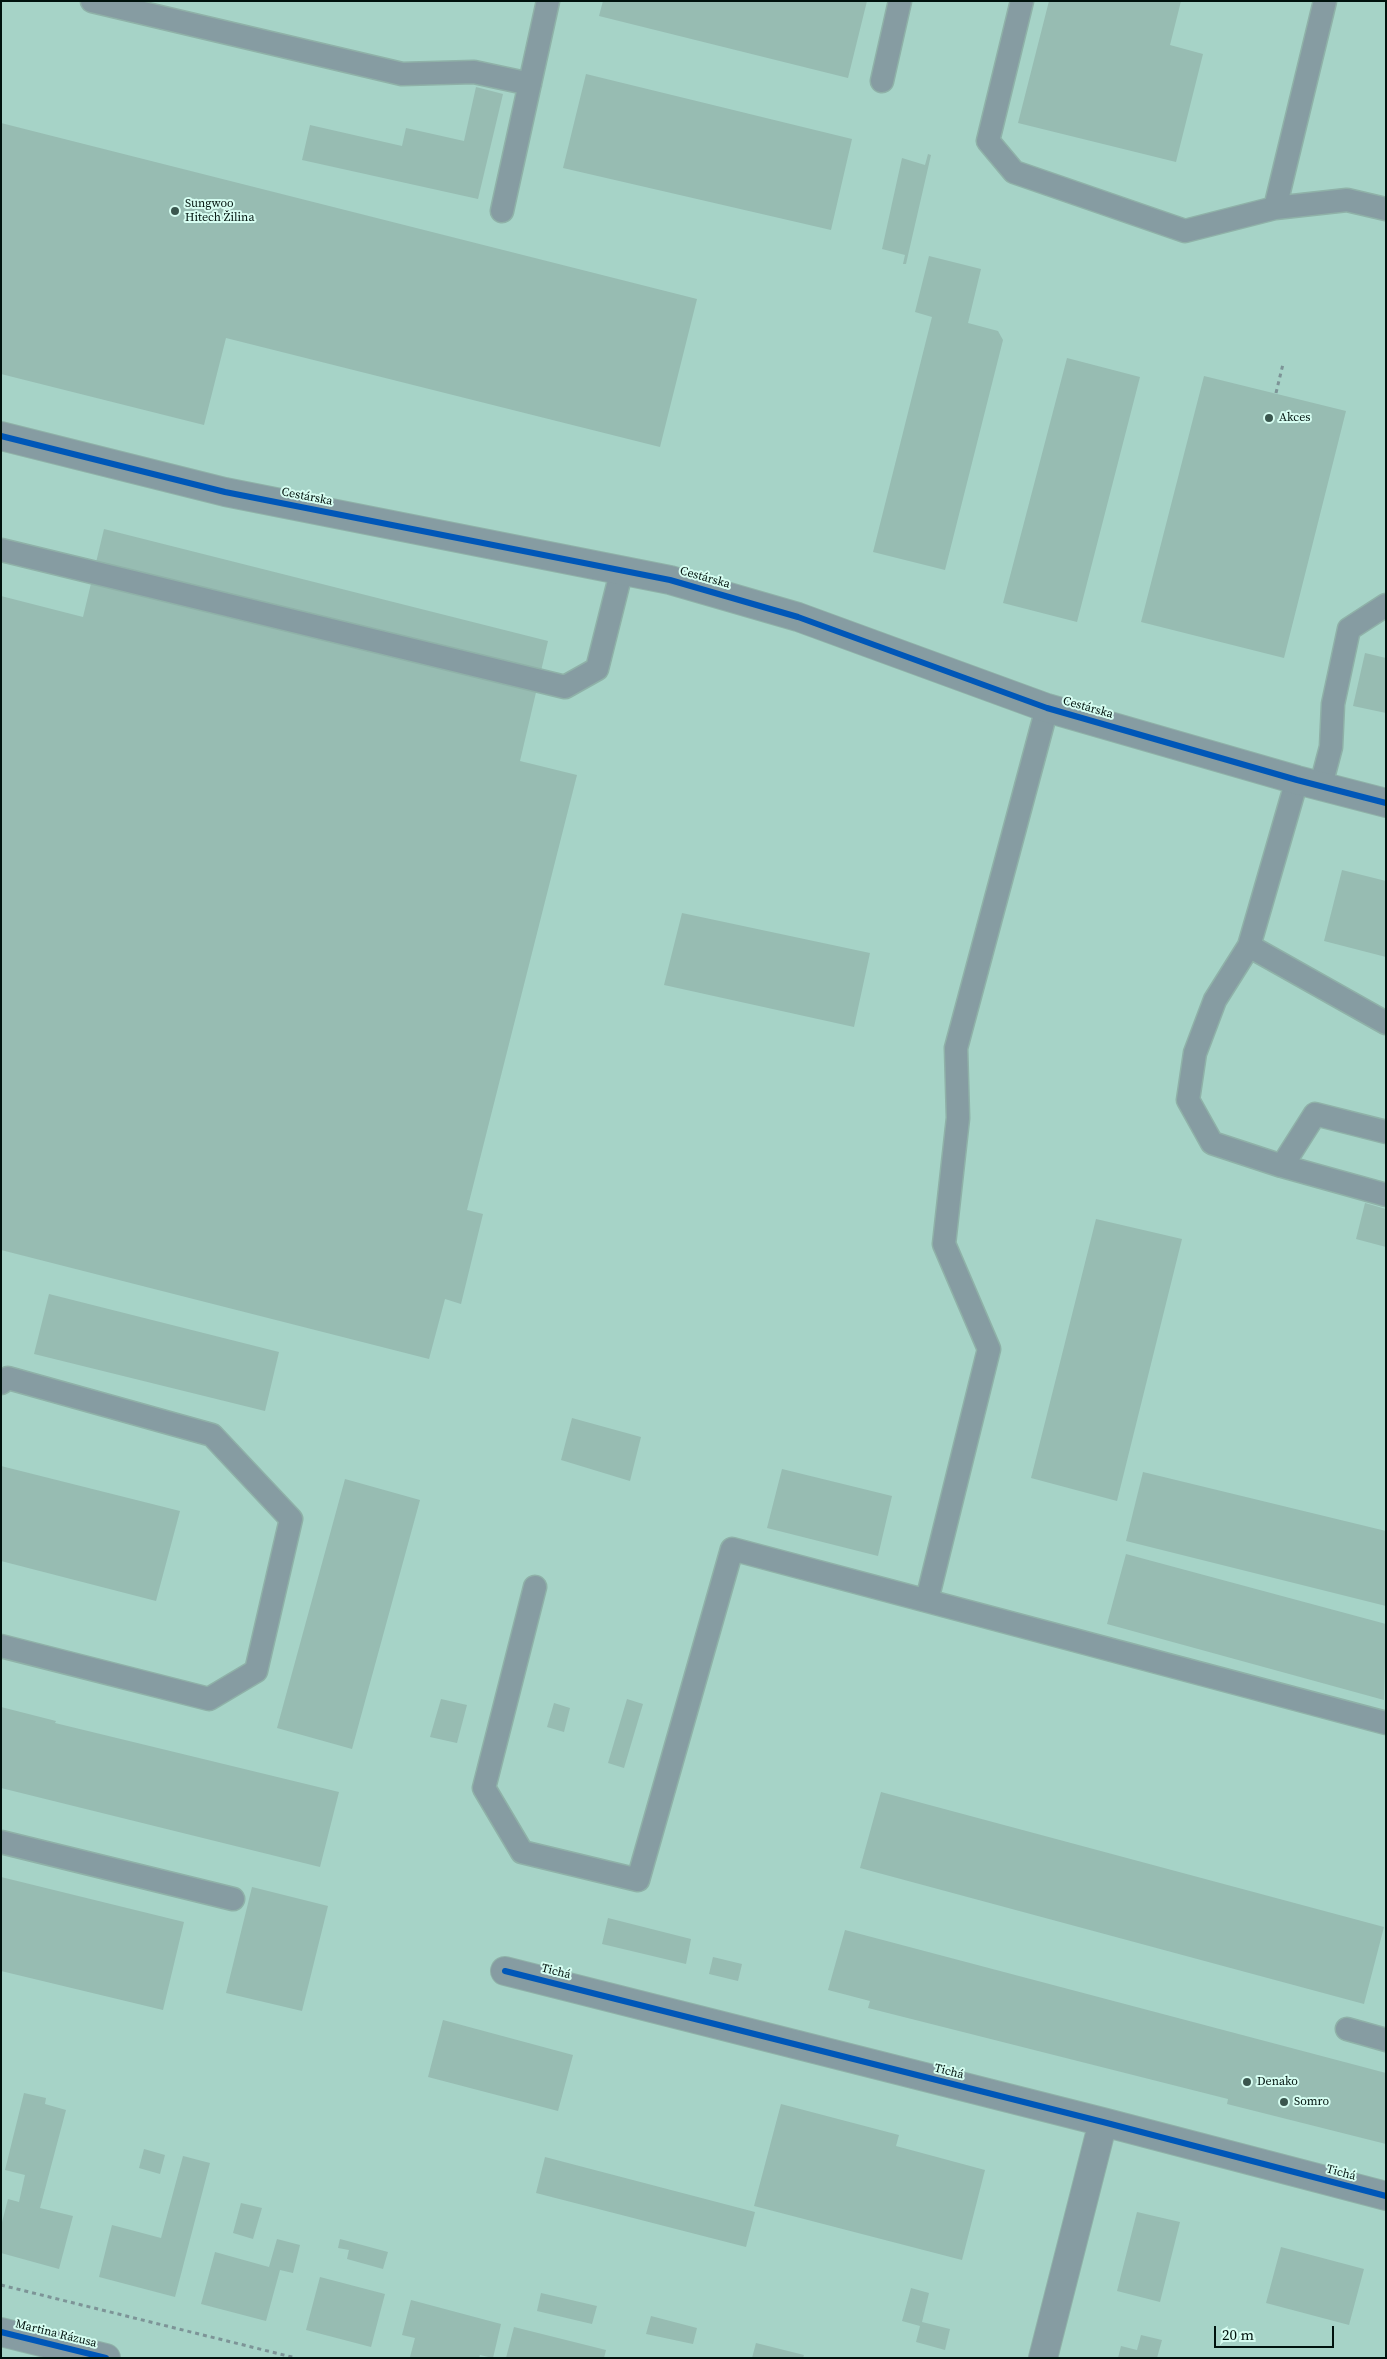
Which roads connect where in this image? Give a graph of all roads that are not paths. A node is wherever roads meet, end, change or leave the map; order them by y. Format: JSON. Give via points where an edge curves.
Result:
{"nodes":[{"id":1,"x":92,"y":1,"type":"edge"},
{"id":2,"x":548,"y":1,"type":"edge"},
{"id":3,"x":900,"y":1,"type":"edge"},
{"id":4,"x":1022,"y":1,"type":"edge"},
{"id":5,"x":1326,"y":1,"type":"edge"},
{"id":6,"x":882,"y":81,"type":"dead end"},
{"id":7,"x":530,"y":84,"type":"junction"},
{"id":8,"x":1275,"y":208,"type":"junction"},
{"id":9,"x":1386,"y":209,"type":"edge"},
{"id":10,"x":502,"y":212,"type":"dead end"},
{"id":11,"x":1,"y":436,"type":"edge"},
{"id":12,"x":1,"y":550,"type":"edge"},
{"id":13,"x":622,"y":570,"type":"junction"},
{"id":14,"x":1386,"y":605,"type":"edge"},
{"id":15,"x":1046,"y":708,"type":"junction"},
{"id":16,"x":1309,"y":783,"type":"junction"},
{"id":17,"x":1386,"y":803,"type":"edge"},
{"id":18,"x":1249,"y":946,"type":"junction"},
{"id":19,"x":1386,"y":1023,"type":"edge"},
{"id":20,"x":1386,"y":1132,"type":"edge"},
{"id":21,"x":1282,"y":1166,"type":"junction"},
{"id":22,"x":1386,"y":1195,"type":"edge"},
{"id":23,"x":1,"y":1382,"type":"edge"},
{"id":24,"x":535,"y":1587,"type":"dead end"},
{"id":25,"x":928,"y":1600,"type":"junction"},
{"id":26,"x":1,"y":1646,"type":"edge"},
{"id":27,"x":1386,"y":1723,"type":"edge"},
{"id":28,"x":1,"y":1842,"type":"edge"},
{"id":29,"x":233,"y":1899,"type":"dead end"},
{"id":30,"x":505,"y":1971,"type":"dead end"},
{"id":31,"x":1346,"y":2029,"type":"dead end"},
{"id":32,"x":1386,"y":2040,"type":"edge"},
{"id":33,"x":1103,"y":2122,"type":"junction"},
{"id":34,"x":1386,"y":2196,"type":"edge"},
{"id":35,"x":1,"y":2332,"type":"edge"},
{"id":36,"x":106,"y":2358,"type":"edge"},
{"id":37,"x":1043,"y":2358,"type":"edge"}],
"edges":[{"from":1,"to":7,"type":"lane","via":[[402,74],[474,72]]},
{"from":2,"to":7,"type":"lane"},
{"from":3,"to":6,"type":"lane"},
{"from":4,"to":8,"type":"lane","via":[[988,141],[1014,172],[1185,231]]},
{"from":5,"to":8,"type":"lane"},
{"from":7,"to":10,"type":"lane"},
{"from":8,"to":9,"type":"lane","via":[[1347,200]]},
{"from":11,"to":13,"type":"street","name":"Cestárska","via":[[225,492]]},
{"from":12,"to":13,"type":"lane","via":[[565,687],[597,670]]},
{"from":13,"to":15,"type":"street","name":"Cestárska","via":[[670,580],[798,617]]},
{"from":14,"to":16,"type":"lane","via":[[1349,629],[1332,704],[1332,747]]},
{"from":15,"to":16,"type":"street","name":"Cestárska"},
{"from":15,"to":25,"type":"lane","via":[[956,1048],[958,1118],[944,1244],[990,1349]]},
{"from":16,"to":17,"type":"street","name":"Cestárska"},
{"from":16,"to":18,"type":"lane"},
{"from":18,"to":19,"type":"lane"},
{"from":18,"to":21,"type":"lane","via":[[1215,1000],[1194,1053],[1188,1100],[1212,1143]]},
{"from":20,"to":21,"type":"lane","via":[[1315,1114]]},
{"from":21,"to":22,"type":"lane"},
{"from":23,"to":26,"type":"lane","via":[[8,1378],[212,1436],[291,1519],[256,1671],[209,1699]]},
{"from":24,"to":25,"type":"lane","via":[[484,1788],[522,1852],[638,1880],[732,1549]]},
{"from":25,"to":27,"type":"lane"},
{"from":28,"to":29,"type":"lane"},
{"from":30,"to":33,"type":"street","name":"Tichá"},
{"from":31,"to":32,"type":"lane"},
{"from":33,"to":34,"type":"street","name":"Tichá"},
{"from":33,"to":37,"type":"street"},
{"from":35,"to":36,"type":"street","name":"Martina Rázusa"}]}
